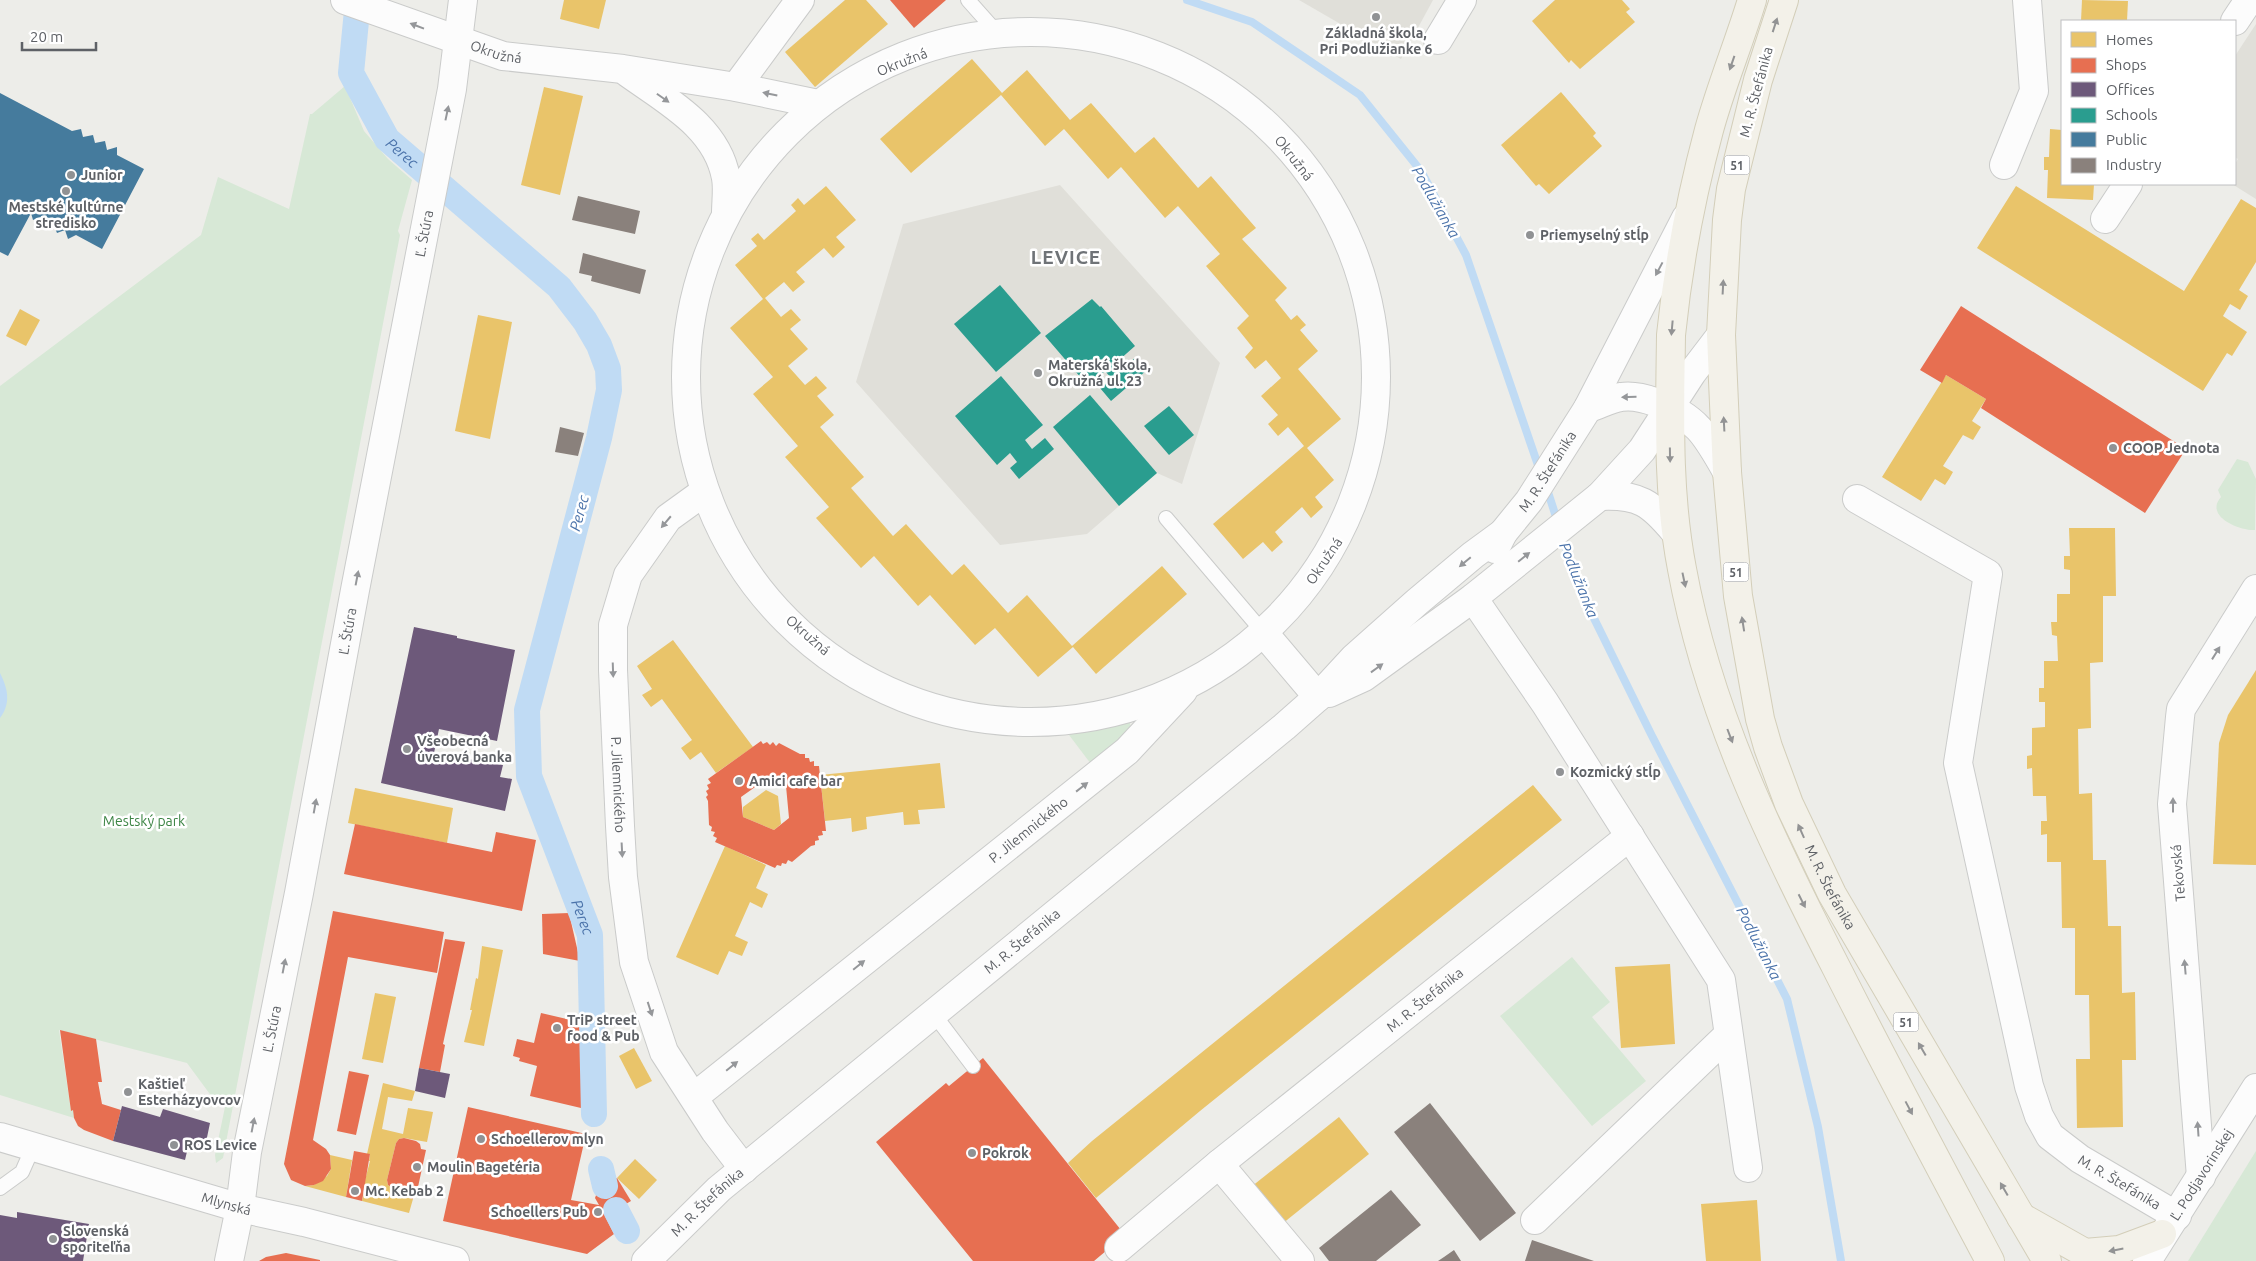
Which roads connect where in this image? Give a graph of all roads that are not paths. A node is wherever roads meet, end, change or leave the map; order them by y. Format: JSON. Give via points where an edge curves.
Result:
{"nodes":[{"id":1,"x":345,"y":0,"type":"edge"},
{"id":2,"x":463,"y":0,"type":"edge"},
{"id":3,"x":800,"y":0,"type":"edge"},
{"id":4,"x":968,"y":0,"type":"edge"},
{"id":5,"x":1462,"y":0,"type":"edge"},
{"id":6,"x":1752,"y":0,"type":"edge"},
{"id":7,"x":1784,"y":0,"type":"edge"},
{"id":8,"x":2027,"y":0,"type":"edge"},
{"id":9,"x":2249,"y":0,"type":"edge"},
{"id":10,"x":2236,"y":20,"type":"edge"},
{"id":11,"x":1000,"y":36,"type":"junction"},
{"id":12,"x":1438,"y":40,"type":"dead end"},
{"id":13,"x":459,"y":41,"type":"junction"},
{"id":14,"x":623,"y":69,"type":"junction"},
{"id":15,"x":736,"y":87,"type":"junction"},
{"id":16,"x":818,"y":104,"type":"junction"},
{"id":17,"x":2004,"y":165,"type":"dead end"},
{"id":18,"x":2127,"y":185,"type":"edge"},
{"id":19,"x":1690,"y":211,"type":"junction"},
{"id":20,"x":726,"y":213,"type":"junction"},
{"id":21,"x":2105,"y":219,"type":"dead end"},
{"id":22,"x":1721,"y":335,"type":"junction"},
{"id":23,"x":1670,"y":406,"type":"junction"},
{"id":24,"x":1588,"y":408,"type":"junction"},
{"id":25,"x":1727,"y":472,"type":"junction"},
{"id":26,"x":704,"y":492,"type":"junction"},
{"id":27,"x":1600,"y":496,"type":"junction"},
{"id":28,"x":1868,"y":505,"type":"dead end"},
{"id":29,"x":1166,"y":518,"type":"dead end"},
{"id":30,"x":1675,"y":532,"type":"junction"},
{"id":31,"x":1503,"y":533,"type":"junction"},
{"id":32,"x":2256,"y":589,"type":"edge"},
{"id":33,"x":1474,"y":598,"type":"junction"},
{"id":34,"x":1417,"y":602,"type":"junction"},
{"id":35,"x":1264,"y":632,"type":"junction"},
{"id":36,"x":1188,"y":685,"type":"junction"},
{"id":37,"x":1318,"y":697,"type":"junction"},
{"id":38,"x":1630,"y":836,"type":"junction"},
{"id":39,"x":933,"y":1013,"type":"junction"},
{"id":40,"x":1728,"y":1035,"type":"junction"},
{"id":41,"x":973,"y":1066,"type":"dead end"},
{"id":42,"x":2256,"y":1088,"type":"edge"},
{"id":43,"x":694,"y":1097,"type":"junction"},
{"id":44,"x":0,"y":1137,"type":"edge"},
{"id":45,"x":33,"y":1147,"type":"junction"},
{"id":46,"x":1220,"y":1164,"type":"junction"},
{"id":47,"x":1748,"y":1168,"type":"dead end"},
{"id":48,"x":744,"y":1169,"type":"junction"},
{"id":49,"x":2201,"y":1177,"type":"junction"},
{"id":50,"x":0,"y":1188,"type":"edge"},
{"id":51,"x":240,"y":1208,"type":"junction"},
{"id":52,"x":2021,"y":1217,"type":"junction"},
{"id":53,"x":1534,"y":1220,"type":"dead end"},
{"id":54,"x":2170,"y":1225,"type":"junction"},
{"id":55,"x":1117,"y":1246,"type":"dead end"},
{"id":56,"x":412,"y":1256,"type":"edge"},
{"id":57,"x":229,"y":1261,"type":"edge"},
{"id":58,"x":455,"y":1261,"type":"edge"},
{"id":59,"x":646,"y":1261,"type":"edge"},
{"id":60,"x":1300,"y":1261,"type":"edge"},
{"id":61,"x":1990,"y":1261,"type":"edge"},
{"id":62,"x":2048,"y":1261,"type":"edge"},
{"id":63,"x":2147,"y":1261,"type":"edge"},
{"id":64,"x":2156,"y":1261,"type":"edge"}],
"edges":[{"from":13,"to":1,"type":"street","name":"Okružná","one_way":true},
{"from":2,"to":13,"type":"street","name":"Ľ. Štúra"},
{"from":3,"to":15,"type":"street"},
{"from":4,"to":11,"type":"lane"},
{"from":5,"to":12,"type":"street"},
{"from":6,"to":19,"type":"main road","name":"M. R. Štefánika","number":"51","one_way":true,"via":[[1710,128]]},
{"from":22,"to":7,"type":"main road","name":"M. R. Štefánika","number":"51","one_way":true,"via":[[1731,189],[1758,80]]},
{"from":8,"to":17,"type":"street","via":[[2034,91]]},
{"from":9,"to":10,"type":"street"},
{"from":11,"to":16,"type":"street","name":"Okružná","via":[[922,53],[884,68]]},
{"from":11,"to":35,"type":"street","name":"Okružná","via":[[1042,34],[1091,38],[1141,52],[1194,73],[1235,98],[1275,133],[1308,174],[1347,233],[1370,302],[1376,351],[1376,420],[1372,448],[1349,524],[1307,587]]},
{"from":13,"to":14,"type":"street","name":"Okružná","via":[[503,56]]},
{"from":51,"to":13,"type":"street","name":"Ľ. Štúra","one_way":true,"via":[[247,1152],[299,893]]},
{"from":14,"to":15,"type":"street","name":"Okružná"},
{"from":14,"to":20,"type":"street","name":"Okružná","one_way":true,"via":[[697,122],[719,157],[727,179]]},
{"from":16,"to":15,"type":"street","name":"Okružná","one_way":true},
{"from":16,"to":20,"type":"street","name":"Okružná","via":[[773,149],[747,180]]},
{"from":18,"to":21,"type":"street"},
{"from":19,"to":23,"type":"main road","name":"M. R. Štefánika","number":"51","one_way":true,"via":[[1673,314]]},
{"from":19,"to":24,"type":"street","name":"M. R. Štefánika","one_way":true},
{"from":20,"to":26,"type":"street","name":"Okružná","via":[[700,267],[684,328],[682,395]]},
{"from":22,"to":23,"type":"street","name":"M. R. Štefánika"},
{"from":25,"to":22,"type":"main road","name":"M. R. Štefánika","number":"51","one_way":true},
{"from":23,"to":24,"type":"street","name":"M. R. Štefánika","one_way":true,"via":[[1640,396],[1620,397]]},
{"from":23,"to":25,"type":"street","name":"M. R. Štefánika","via":[[1694,422]]},
{"from":23,"to":27,"type":"street","name":"M. R. Štefánika","via":[[1642,450]]},
{"from":23,"to":30,"type":"main road","name":"M. R. Štefánika","number":"51","one_way":true,"via":[[1670,477]]},
{"from":24,"to":31,"type":"street","name":"M. R. Štefánika","via":[[1529,501]]},
{"from":52,"to":25,"type":"main road","name":"M. R. Štefánika","number":"51","one_way":true,"via":[[1832,894],[1778,776],[1760,718],[1746,646],[1738,596]]},
{"from":26,"to":36,"type":"street","name":"Okružná","via":[[709,511],[724,540],[747,575],[787,619],[825,652],[876,682],[918,699],[983,718],[1038,722],[1100,715],[1157,699]]},
{"from":26,"to":43,"type":"street","name":"P. Jilemnického","one_way":true,"via":[[668,518],[628,575],[613,625],[623,868],[634,962],[664,1052]]},
{"from":27,"to":30,"type":"street","name":"M. R. Štefánika","via":[[1622,495],[1639,500],[1658,512]]},
{"from":33,"to":27,"type":"street","name":"M. R. Štefánika","one_way":true},
{"from":28,"to":54,"type":"street","name":"M. R. Štefánika","via":[[1988,574],[1958,763],[2029,1086],[2050,1136]]},
{"from":29,"to":35,"type":"lane"},
{"from":30,"to":61,"type":"main road","name":"M. R. Štefánika","number":"51","one_way":true,"via":[[1689,605],[1708,673],[1767,829],[1845,986]]},
{"from":31,"to":33,"type":"street","name":"M. R. Štefánika"},
{"from":31,"to":34,"type":"street","name":"M. R. Štefánika","one_way":true},
{"from":49,"to":32,"type":"street","name":"Tekovská","one_way":true,"via":[[2172,804],[2180,717],[2181,709]]},
{"from":33,"to":34,"type":"street"},
{"from":37,"to":33,"type":"street","name":"M. R. Štefánika","one_way":true,"via":[[1364,677]]},
{"from":33,"to":38,"type":"street"},
{"from":34,"to":37,"type":"street","name":"M. R. Štefánika","via":[[1354,658]]},
{"from":35,"to":36,"type":"street","name":"Okružná"},
{"from":35,"to":37,"type":"street"},
{"from":43,"to":36,"type":"street","name":"P. Jilemnického","one_way":true,"via":[[1127,751]]},
{"from":37,"to":39,"type":"street","name":"M. R. Štefánika"},
{"from":38,"to":40,"type":"street","via":[[1721,980]]},
{"from":38,"to":46,"type":"street","name":"M. R. Štefánika"},
{"from":39,"to":41,"type":"lane"},
{"from":39,"to":48,"type":"street","name":"M. R. Štefánika"},
{"from":40,"to":47,"type":"street"},
{"from":40,"to":53,"type":"street"},
{"from":42,"to":49,"type":"street","name":"Ľ. Podjavorinskej"},
{"from":43,"to":48,"type":"street","name":"P. Jilemnického"},
{"from":44,"to":45,"type":"street","name":"Mlynská"},
{"from":45,"to":50,"type":"lane","via":[[22,1172]]},
{"from":45,"to":51,"type":"street","name":"Mlynská"},
{"from":46,"to":55,"type":"street","name":"M. R. Štefánika"},
{"from":46,"to":60,"type":"street"},
{"from":48,"to":59,"type":"street","name":"M. R. Štefánika","via":[[719,1189]]},
{"from":49,"to":54,"type":"street","name":"Ľ. Podjavorinskej"},
{"from":51,"to":56,"type":"street","name":"Mlynská","via":[[304,1222]]},
{"from":51,"to":57,"type":"street","name":"Ľ. Štúra"},
{"from":54,"to":52,"type":"main road","one_way":true,"via":[[2119,1250],[2085,1253]]},
{"from":52,"to":62,"type":"main road","name":"M. R. Štefánika","number":"51"},
{"from":54,"to":63,"type":"street","name":"Ľ. Podjavorinskej"},
{"from":54,"to":64,"type":"main road"},
{"from":56,"to":58,"type":"street","name":"Mlynská"}]}
